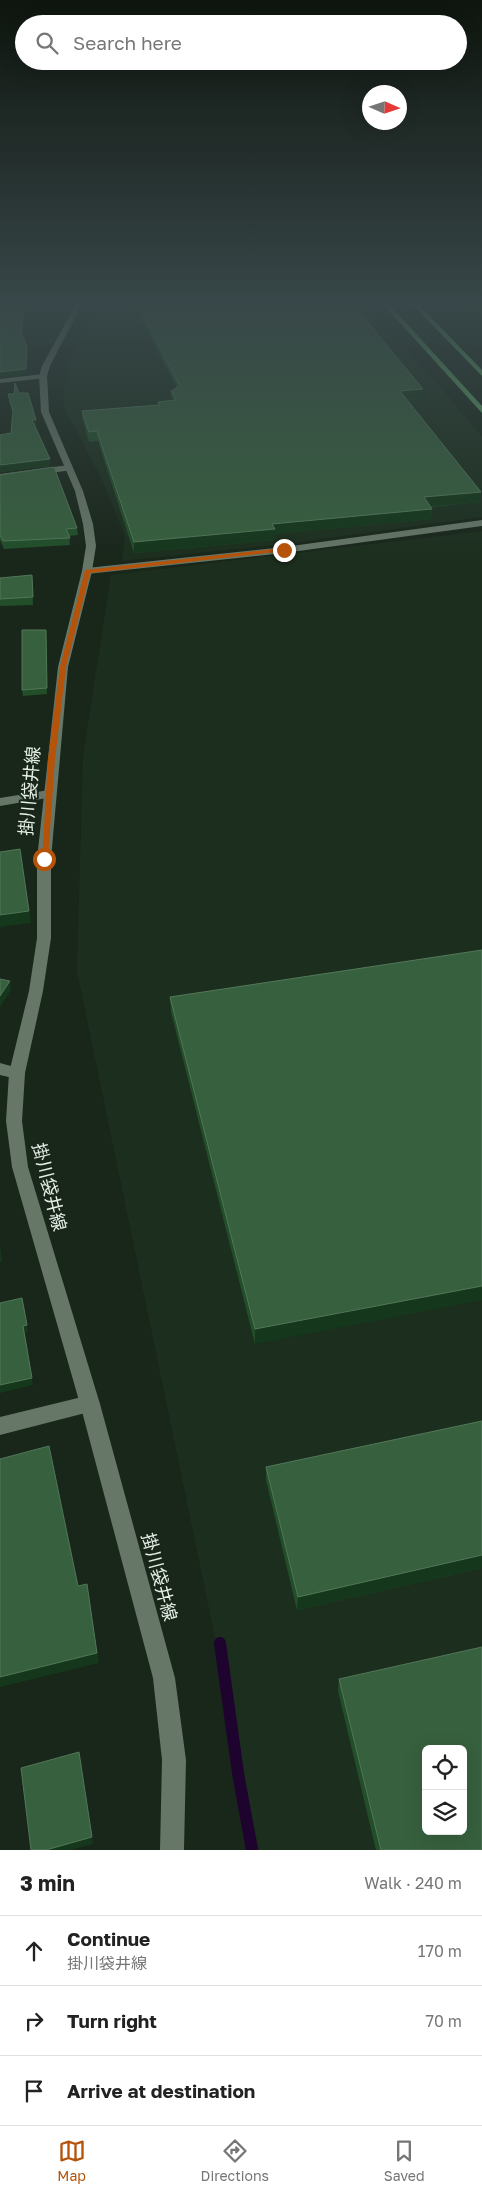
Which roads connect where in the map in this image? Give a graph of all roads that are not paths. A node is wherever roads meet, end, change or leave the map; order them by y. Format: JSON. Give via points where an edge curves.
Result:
{"nodes":[{"id":1,"x":44,"y":388,"type":"edge"},
{"id":2,"x":462,"y":388,"type":"edge"},
{"id":3,"x":482,"y":411,"type":"edge"},
{"id":4,"x":69,"y":468,"type":"junction"},
{"id":5,"x":0,"y":476,"type":"edge"},
{"id":6,"x":482,"y":522,"type":"edge"},
{"id":7,"x":87,"y":571,"type":"junction"},
{"id":8,"x":49,"y":794,"type":"junction"},
{"id":9,"x":0,"y":802,"type":"edge"},
{"id":10,"x":0,"y":1069,"type":"edge"},
{"id":11,"x":17,"y":1073,"type":"junction"},
{"id":12,"x":90,"y":1404,"type":"junction"},
{"id":13,"x":0,"y":1426,"type":"edge"},
{"id":14,"x":172,"y":1850,"type":"edge"}],
"edges":[{"from":1,"to":4,"type":"main road","name":"掛川袋井線","via":[[45,412]]},
{"from":2,"to":3,"type":"highway"},
{"from":4,"to":5,"type":"main road"},
{"from":4,"to":7,"type":"main road","name":"掛川袋井線","via":[[88,524],[91,546]]},
{"from":6,"to":7,"type":"main road","via":[[284,550]]},
{"from":7,"to":8,"type":"main road","name":"掛川袋井線","via":[[63,667]]},
{"from":8,"to":9,"type":"main road"},
{"from":8,"to":11,"type":"main road","name":"掛川袋井線","via":[[44,859],[44,938],[36,991]]},
{"from":10,"to":11,"type":"main road"},
{"from":11,"to":12,"type":"main road","name":"掛川袋井線","via":[[14,1120],[20,1167]]},
{"from":12,"to":13,"type":"main road"},
{"from":12,"to":14,"type":"main road","name":"掛川袋井線","via":[[164,1678],[174,1760]]}]}
